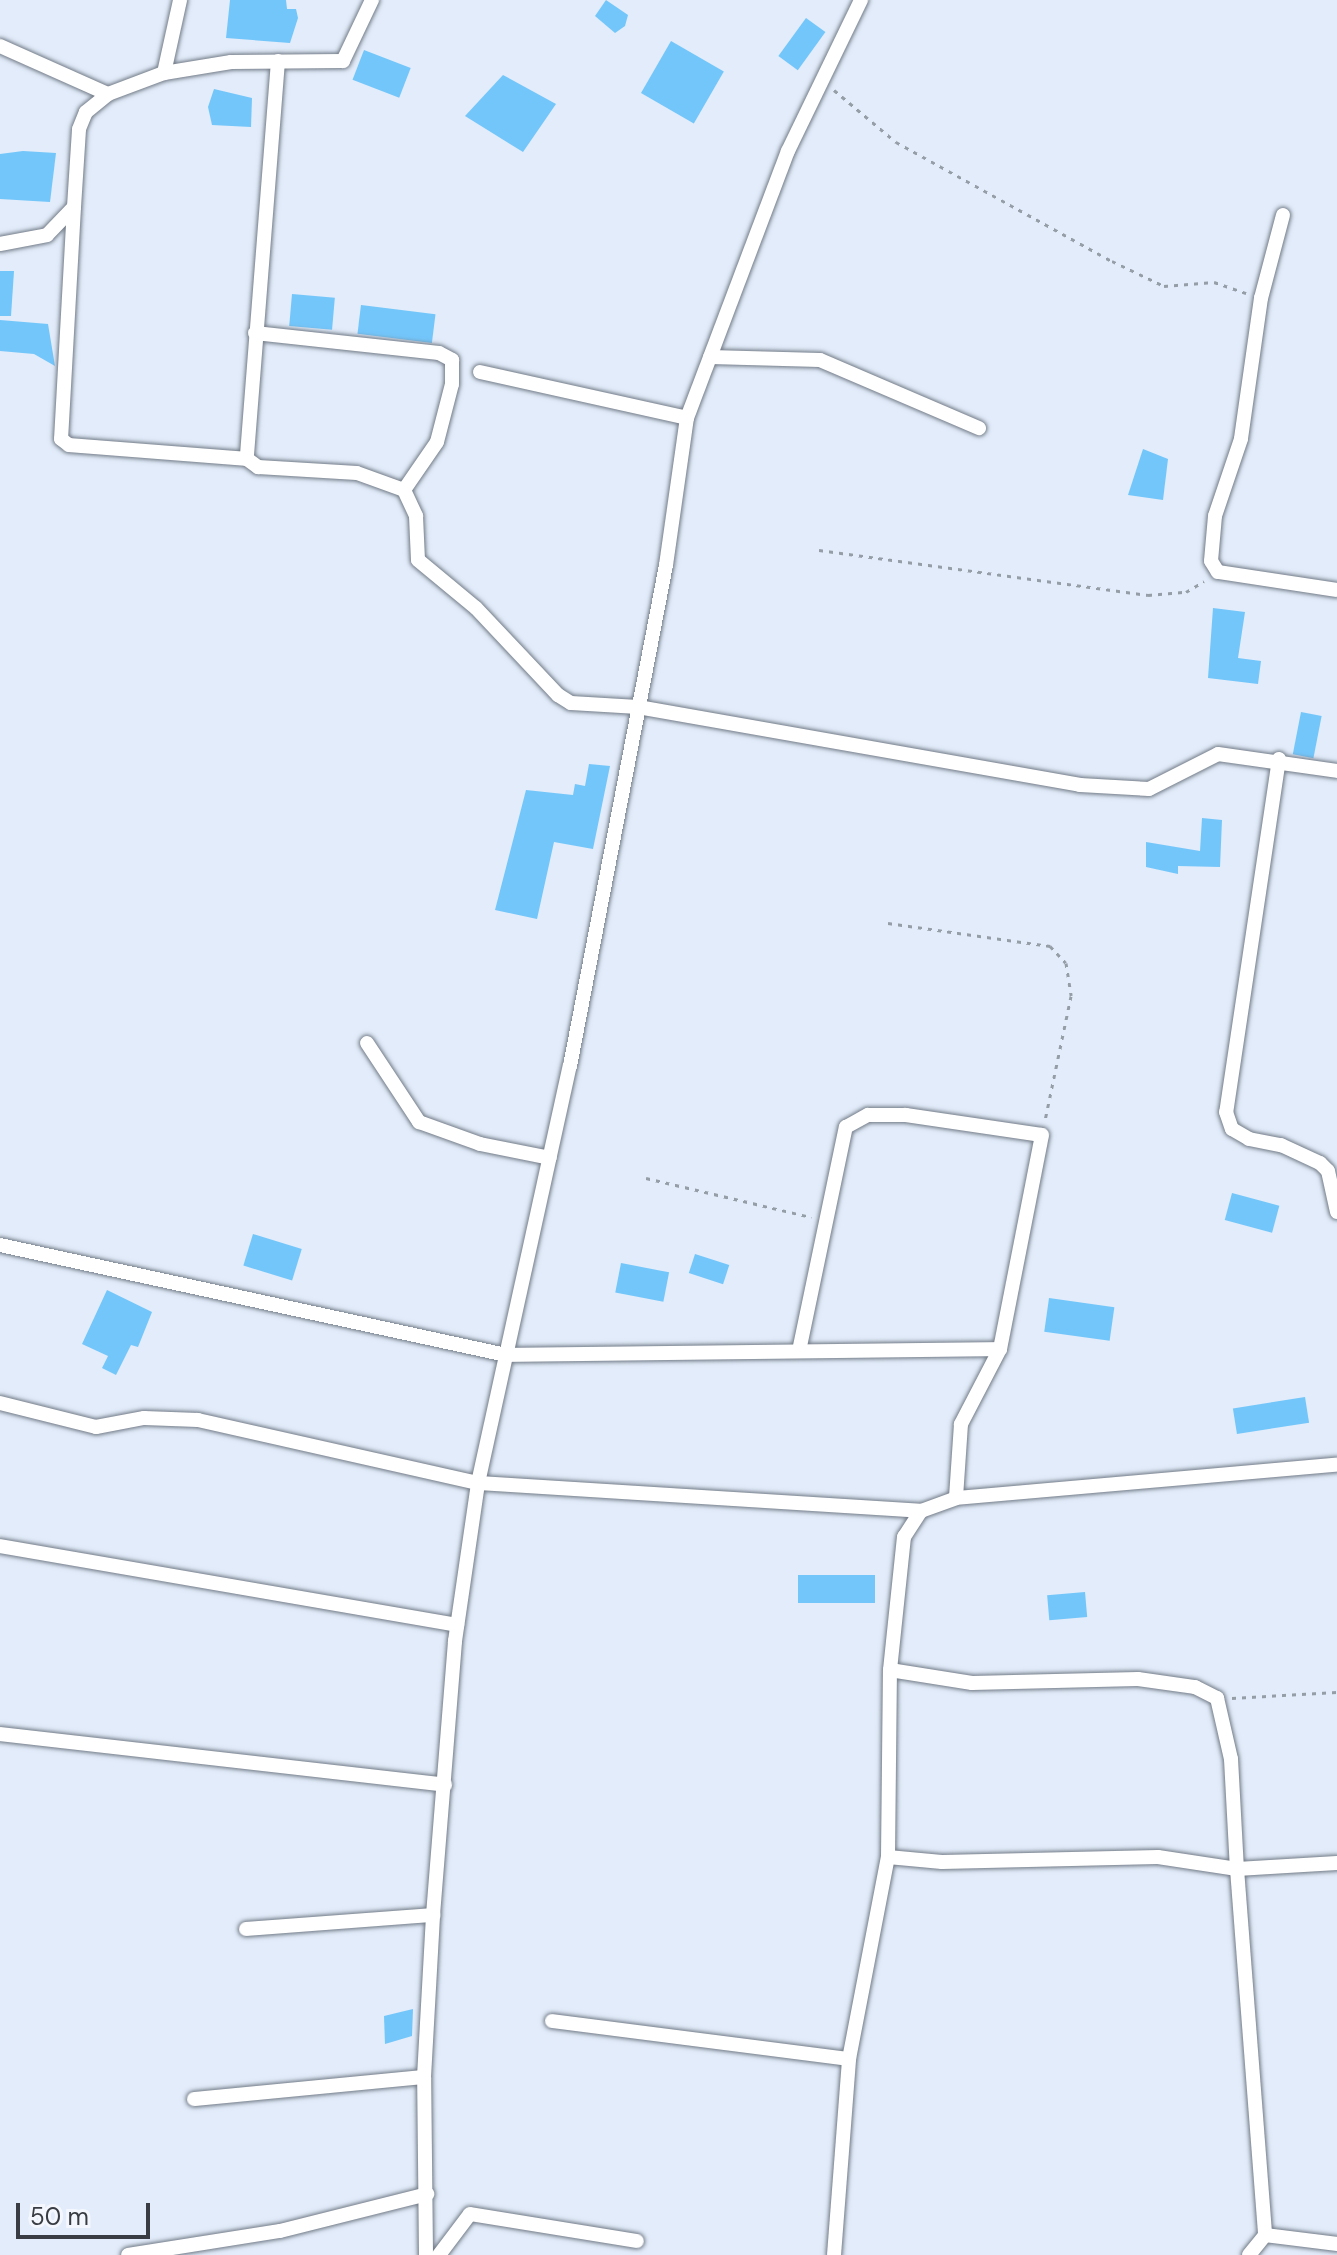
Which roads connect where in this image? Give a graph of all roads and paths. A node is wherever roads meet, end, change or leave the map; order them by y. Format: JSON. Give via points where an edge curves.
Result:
{"nodes":[{"id":1,"x":180,"y":0,"type":"edge"},
{"id":2,"x":372,"y":0,"type":"edge"},
{"id":3,"x":861,"y":0,"type":"edge"},
{"id":4,"x":0,"y":46,"type":"edge"},
{"id":5,"x":278,"y":61,"type":"junction"},
{"id":6,"x":164,"y":73,"type":"junction"},
{"id":7,"x":822,"y":80,"type":"junction"},
{"id":8,"x":108,"y":94,"type":"junction"},
{"id":9,"x":74,"y":207,"type":"junction"},
{"id":10,"x":1283,"y":215,"type":"dead end"},
{"id":11,"x":0,"y":244,"type":"edge"},
{"id":12,"x":1261,"y":298,"type":"junction"},
{"id":13,"x":255,"y":333,"type":"junction"},
{"id":14,"x":710,"y":357,"type":"junction"},
{"id":15,"x":480,"y":372,"type":"dead end"},
{"id":16,"x":687,"y":418,"type":"junction"},
{"id":17,"x":979,"y":428,"type":"dead end"},
{"id":18,"x":247,"y":459,"type":"junction"},
{"id":19,"x":404,"y":490,"type":"junction"},
{"id":20,"x":819,"y":550,"type":"dead end"},
{"id":21,"x":1218,"y":572,"type":"junction"},
{"id":22,"x":1337,"y":590,"type":"edge"},
{"id":23,"x":638,"y":707,"type":"junction"},
{"id":24,"x":1279,"y":759,"type":"junction"},
{"id":25,"x":1337,"y":771,"type":"edge"},
{"id":26,"x":888,"y":923,"type":"dead end"},
{"id":27,"x":367,"y":1043,"type":"dead end"},
{"id":28,"x":1042,"y":1135,"type":"junction"},
{"id":29,"x":550,"y":1158,"type":"junction"},
{"id":30,"x":646,"y":1178,"type":"dead end"},
{"id":31,"x":1337,"y":1212,"type":"edge"},
{"id":32,"x":826,"y":1221,"type":"junction"},
{"id":33,"x":0,"y":1245,"type":"edge"},
{"id":34,"x":1000,"y":1349,"type":"junction"},
{"id":35,"x":799,"y":1351,"type":"junction"},
{"id":36,"x":506,"y":1355,"type":"junction"},
{"id":37,"x":0,"y":1403,"type":"edge"},
{"id":38,"x":1337,"y":1465,"type":"edge"},
{"id":39,"x":478,"y":1483,"type":"junction"},
{"id":40,"x":956,"y":1498,"type":"junction"},
{"id":41,"x":921,"y":1511,"type":"junction"},
{"id":42,"x":0,"y":1546,"type":"edge"},
{"id":43,"x":457,"y":1625,"type":"junction"},
{"id":44,"x":890,"y":1670,"type":"junction"},
{"id":45,"x":1337,"y":1692,"type":"edge"},
{"id":46,"x":1217,"y":1698,"type":"junction"},
{"id":47,"x":0,"y":1734,"type":"edge"},
{"id":48,"x":445,"y":1785,"type":"junction"},
{"id":49,"x":888,"y":1857,"type":"junction"},
{"id":50,"x":1337,"y":1863,"type":"edge"},
{"id":51,"x":1237,"y":1869,"type":"junction"},
{"id":52,"x":433,"y":1915,"type":"junction"},
{"id":53,"x":246,"y":1929,"type":"dead end"},
{"id":54,"x":552,"y":2021,"type":"dead end"},
{"id":55,"x":849,"y":2059,"type":"junction"},
{"id":56,"x":424,"y":2077,"type":"junction"},
{"id":57,"x":194,"y":2099,"type":"dead end"},
{"id":58,"x":427,"y":2194,"type":"junction"},
{"id":59,"x":1265,"y":2235,"type":"junction"},
{"id":60,"x":637,"y":2241,"type":"dead end"},
{"id":61,"x":1337,"y":2244,"type":"edge"},
{"id":62,"x":128,"y":2255,"type":"edge"},
{"id":63,"x":426,"y":2255,"type":"edge"},
{"id":64,"x":439,"y":2255,"type":"edge"},
{"id":65,"x":834,"y":2255,"type":"edge"},
{"id":66,"x":1249,"y":2255,"type":"edge"}],
"edges":[{"from":1,"to":6,"type":"street"},
{"from":2,"to":5,"type":"street","via":[[343,61]]},
{"from":3,"to":7,"type":"street"},
{"from":4,"to":8,"type":"street"},
{"from":5,"to":6,"type":"street"},
{"from":5,"to":13,"type":"street"},
{"from":6,"to":8,"type":"street"},
{"from":7,"to":12,"type":"path","via":[[896,142],[1112,261],[1164,286],[1214,282]]},
{"from":7,"to":14,"type":"street","via":[[788,151]]},
{"from":8,"to":9,"type":"street","via":[[86,112],[79,129]]},
{"from":9,"to":11,"type":"street","via":[[47,235]]},
{"from":9,"to":18,"type":"street","via":[[61,439],[69,445]]},
{"from":10,"to":12,"type":"street"},
{"from":12,"to":21,"type":"street","via":[[1241,439],[1215,516],[1211,561]]},
{"from":13,"to":18,"type":"street"},
{"from":13,"to":19,"type":"street","via":[[439,353],[452,360],[452,384],[437,442]]},
{"from":14,"to":16,"type":"street"},
{"from":14,"to":17,"type":"street","via":[[820,360]]},
{"from":15,"to":16,"type":"street"},
{"from":16,"to":23,"type":"street","via":[[683,466]]},
{"from":18,"to":19,"type":"street","via":[[258,467],[357,473]]},
{"from":19,"to":23,"type":"street","via":[[416,516],[418,560],[476,608],[558,695],[571,703]]},
{"from":20,"to":21,"type":"path","via":[[1148,595],[1186,592]]},
{"from":21,"to":22,"type":"street"},
{"from":23,"to":24,"type":"street","via":[[1080,785],[1149,789],[1218,754]]},
{"from":23,"to":29,"type":"street"},
{"from":24,"to":25,"type":"street"},
{"from":24,"to":31,"type":"street","via":[[1226,1112],[1232,1129],[1240,1134],[1320,1163],[1328,1171]]},
{"from":26,"to":28,"type":"path","via":[[1050,946],[1066,963],[1071,996]]},
{"from":27,"to":29,"type":"street","via":[[419,1122],[480,1144]]},
{"from":28,"to":32,"type":"street","via":[[906,1115],[868,1115],[846,1127]]},
{"from":28,"to":34,"type":"street"},
{"from":29,"to":36,"type":"street"},
{"from":30,"to":32,"type":"path"},
{"from":32,"to":35,"type":"street"},
{"from":33,"to":36,"type":"street"},
{"from":34,"to":35,"type":"street"},
{"from":34,"to":40,"type":"street","via":[[961,1424]]},
{"from":35,"to":36,"type":"street"},
{"from":36,"to":39,"type":"street"},
{"from":37,"to":39,"type":"street","via":[[96,1427],[144,1418],[198,1420]]},
{"from":38,"to":40,"type":"street"},
{"from":39,"to":41,"type":"street"},
{"from":39,"to":43,"type":"street"},
{"from":40,"to":41,"type":"street"},
{"from":41,"to":44,"type":"street","via":[[904,1537]]},
{"from":42,"to":43,"type":"street"},
{"from":43,"to":48,"type":"street"},
{"from":44,"to":46,"type":"street","via":[[972,1683],[1138,1679],[1195,1687]]},
{"from":44,"to":49,"type":"street"},
{"from":45,"to":46,"type":"path"},
{"from":46,"to":51,"type":"street","via":[[1231,1759]]},
{"from":47,"to":48,"type":"street"},
{"from":48,"to":52,"type":"street"},
{"from":49,"to":51,"type":"street","via":[[942,1862],[1158,1857]]},
{"from":49,"to":55,"type":"street"},
{"from":50,"to":51,"type":"street"},
{"from":51,"to":59,"type":"street"},
{"from":52,"to":53,"type":"street"},
{"from":52,"to":56,"type":"street"},
{"from":54,"to":55,"type":"street"},
{"from":55,"to":65,"type":"street"},
{"from":56,"to":57,"type":"street"},
{"from":56,"to":58,"type":"street"},
{"from":58,"to":62,"type":"street","via":[[280,2231],[190,2241]]},
{"from":58,"to":63,"type":"street"},
{"from":59,"to":61,"type":"street"},
{"from":59,"to":66,"type":"street"},
{"from":60,"to":64,"type":"street","via":[[470,2214]]}]}
